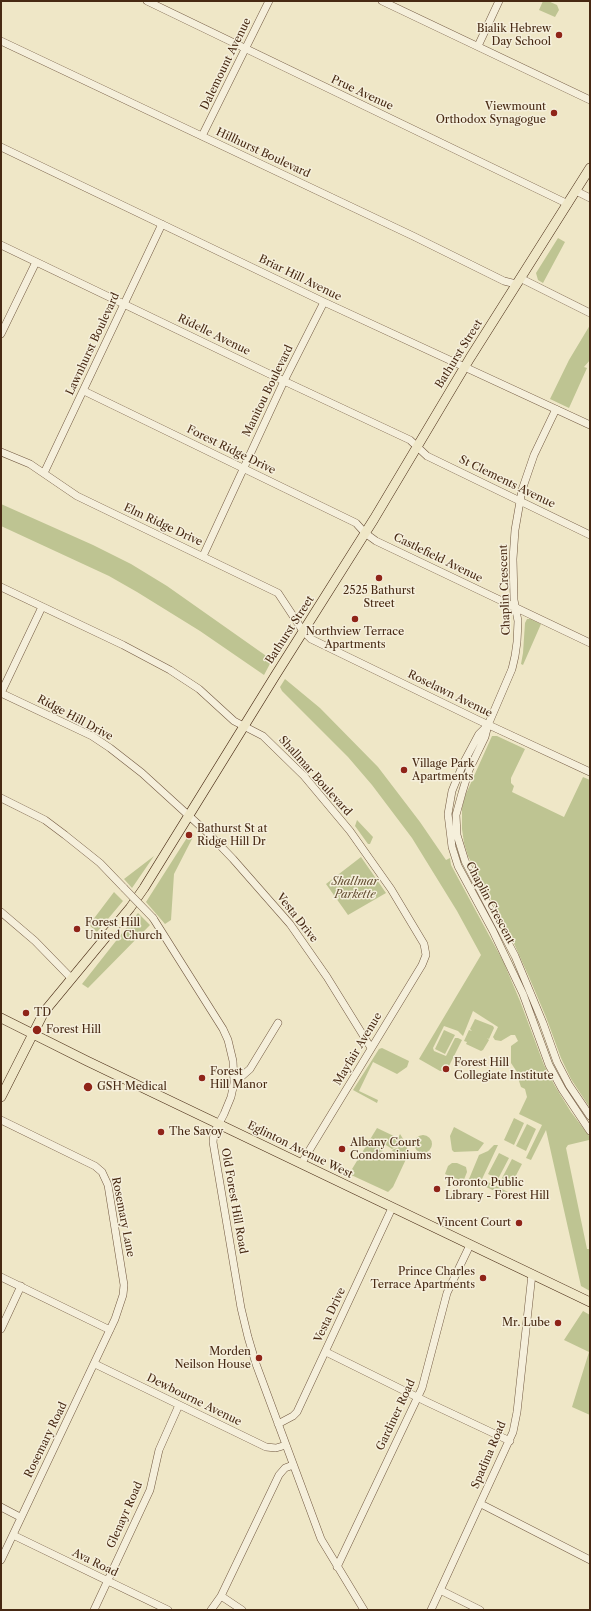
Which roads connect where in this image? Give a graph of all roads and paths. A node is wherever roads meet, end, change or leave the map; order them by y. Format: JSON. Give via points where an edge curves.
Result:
{"nodes":[{"id":1,"x":147,"y":1,"type":"edge"},
{"id":2,"x":270,"y":1,"type":"edge"},
{"id":3,"x":382,"y":1,"type":"edge"},
{"id":4,"x":499,"y":1,"type":"edge"},
{"id":5,"x":1,"y":41,"type":"edge"},
{"id":6,"x":478,"y":46,"type":"junction"},
{"id":7,"x":245,"y":49,"type":"junction"},
{"id":8,"x":590,"y":100,"type":"edge"},
{"id":9,"x":202,"y":136,"type":"junction"},
{"id":10,"x":1,"y":147,"type":"edge"},
{"id":11,"x":590,"y":168,"type":"edge"},
{"id":12,"x":576,"y":191,"type":"junction"},
{"id":13,"x":590,"y":198,"type":"edge"},
{"id":14,"x":568,"y":204,"type":"junction"},
{"id":15,"x":162,"y":224,"type":"junction"},
{"id":16,"x":1,"y":245,"type":"edge"},
{"id":17,"x":36,"y":262,"type":"junction"},
{"id":18,"x":518,"y":281,"type":"junction"},
{"id":19,"x":324,"y":302,"type":"junction"},
{"id":20,"x":124,"y":304,"type":"junction"},
{"id":21,"x":590,"y":312,"type":"edge"},
{"id":22,"x":1,"y":334,"type":"edge"},
{"id":23,"x":465,"y":366,"type":"junction"},
{"id":24,"x":284,"y":381,"type":"junction"},
{"id":25,"x":84,"y":391,"type":"junction"},
{"id":26,"x":556,"y":409,"type":"junction"},
{"id":27,"x":590,"y":425,"type":"edge"},
{"id":28,"x":416,"y":446,"type":"junction"},
{"id":29,"x":1,"y":452,"type":"edge"},
{"id":30,"x":243,"y":468,"type":"junction"},
{"id":31,"x":44,"y":473,"type":"junction"},
{"id":32,"x":520,"y":501,"type":"junction"},
{"id":33,"x":365,"y":533,"type":"junction"},
{"id":34,"x":590,"y":535,"type":"edge"},
{"id":35,"x":203,"y":556,"type":"junction"},
{"id":36,"x":1,"y":587,"type":"edge"},
{"id":37,"x":42,"y":607,"type":"junction"},
{"id":38,"x":516,"y":607,"type":"junction"},
{"id":39,"x":303,"y":631,"type":"junction"},
{"id":40,"x":590,"y":643,"type":"edge"},
{"id":41,"x":1,"y":693,"type":"edge"},
{"id":42,"x":488,"y":725,"type":"junction"},
{"id":43,"x":245,"y":726,"type":"junction"},
{"id":44,"x":590,"y":772,"type":"edge"},
{"id":45,"x":1,"y":798,"type":"edge"},
{"id":46,"x":189,"y":816,"type":"junction"},
{"id":47,"x":1,"y":912,"type":"edge"},
{"id":48,"x":424,"y":944,"type":"joint"},
{"id":49,"x":515,"y":956,"type":"junction"},
{"id":50,"x":507,"y":959,"type":"junction"},
{"id":51,"x":71,"y":978,"type":"junction"},
{"id":52,"x":1,"y":1018,"type":"edge"},
{"id":53,"x":278,"y":1023,"type":"dead end"},
{"id":54,"x":32,"y":1033,"type":"junction"},
{"id":55,"x":371,"y":1048,"type":"junction"},
{"id":56,"x":234,"y":1083,"type":"junction"},
{"id":57,"x":1,"y":1098,"type":"edge"},
{"id":58,"x":590,"y":1116,"type":"edge"},
{"id":59,"x":1,"y":1120,"type":"edge"},
{"id":60,"x":219,"y":1124,"type":"junction"},
{"id":61,"x":590,"y":1131,"type":"edge"},
{"id":62,"x":301,"y":1164,"type":"junction"},
{"id":63,"x":392,"y":1208,"type":"junction"},
{"id":64,"x":470,"y":1245,"type":"junction"},
{"id":65,"x":532,"y":1274,"type":"junction"},
{"id":66,"x":1,"y":1277,"type":"edge"},
{"id":67,"x":21,"y":1286,"type":"junction"},
{"id":68,"x":590,"y":1302,"type":"edge"},
{"id":69,"x":1,"y":1329,"type":"edge"},
{"id":70,"x":110,"y":1330,"type":"junction"},
{"id":71,"x":326,"y":1352,"type":"junction"},
{"id":72,"x":95,"y":1364,"type":"junction"},
{"id":73,"x":417,"y":1397,"type":"junction"},
{"id":74,"x":179,"y":1405,"type":"junction"},
{"id":75,"x":278,"y":1424,"type":"junction"},
{"id":76,"x":510,"y":1441,"type":"junction"},
{"id":77,"x":286,"y":1445,"type":"junction"},
{"id":78,"x":293,"y":1465,"type":"junction"},
{"id":79,"x":481,"y":1504,"type":"junction"},
{"id":80,"x":1,"y":1507,"type":"edge"},
{"id":81,"x":20,"y":1517,"type":"junction"},
{"id":82,"x":13,"y":1535,"type":"junction"},
{"id":83,"x":1,"y":1560,"type":"edge"},
{"id":84,"x":590,"y":1560,"type":"edge"},
{"id":85,"x":337,"y":1567,"type":"junction"},
{"id":86,"x":108,"y":1581,"type":"junction"},
{"id":87,"x":440,"y":1590,"type":"junction"},
{"id":88,"x":221,"y":1596,"type":"junction"},
{"id":89,"x":94,"y":1610,"type":"edge"},
{"id":90,"x":168,"y":1610,"type":"edge"},
{"id":91,"x":211,"y":1610,"type":"edge"},
{"id":92,"x":242,"y":1610,"type":"edge"},
{"id":93,"x":364,"y":1610,"type":"edge"},
{"id":94,"x":431,"y":1610,"type":"edge"},
{"id":95,"x":480,"y":1610,"type":"edge"}],
"edges":[{"from":1,"to":7,"type":"street","name":"Prue Avenue"},
{"from":2,"to":7,"type":"street","name":"Dalemount Avenue"},
{"from":3,"to":6,"type":"street"},
{"from":4,"to":6,"type":"street"},
{"from":5,"to":9,"type":"street","name":"Hillhurst Boulevard"},
{"from":6,"to":8,"type":"street"},
{"from":7,"to":9,"type":"street","name":"Dalemount Avenue"},
{"from":7,"to":14,"type":"street","name":"Prue Avenue"},
{"from":9,"to":18,"type":"street","name":"Hillhurst Boulevard","via":[[504,282]]},
{"from":10,"to":15,"type":"street","name":"Briar Hill Avenue"},
{"from":11,"to":12,"type":"main road","name":"Bathurst Street"},
{"from":12,"to":13,"type":"street"},
{"from":12,"to":14,"type":"main road","name":"Bathurst Street"},
{"from":14,"to":18,"type":"main road","name":"Bathurst Street"},
{"from":15,"to":19,"type":"street","name":"Briar Hill Avenue"},
{"from":15,"to":20,"type":"street","name":"Lawnhurst Boulevard"},
{"from":16,"to":17,"type":"street","name":"Ridelle Avenue"},
{"from":17,"to":20,"type":"street","name":"Ridelle Avenue"},
{"from":17,"to":22,"type":"street"},
{"from":18,"to":21,"type":"street","name":"Hillhurst Boulevard"},
{"from":18,"to":23,"type":"main road","name":"Bathurst Street"},
{"from":19,"to":23,"type":"street","name":"Briar Hill Avenue"},
{"from":19,"to":24,"type":"street","name":"Manitou Boulevard"},
{"from":20,"to":24,"type":"street","name":"Ridelle Avenue"},
{"from":20,"to":25,"type":"street","name":"Lawnhurst Boulevard"},
{"from":23,"to":26,"type":"street","name":"Briar Hill Avenue"},
{"from":23,"to":28,"type":"main road","name":"Bathurst Street"},
{"from":24,"to":28,"type":"street","name":"Ridelle Avenue","via":[[410,440]]},
{"from":24,"to":30,"type":"street","name":"Manitou Boulevard"},
{"from":25,"to":30,"type":"street","name":"Forest Ridge Drive"},
{"from":25,"to":31,"type":"street","name":"Lawnhurst Boulevard"},
{"from":26,"to":27,"type":"street","name":"Briar Hill Avenue"},
{"from":26,"to":32,"type":"street","name":"Chaplin Crescent","via":[[534,455]]},
{"from":28,"to":32,"type":"street","name":"St Clements Avenue","via":[[427,456]]},
{"from":28,"to":33,"type":"main road","name":"Bathurst Street"},
{"from":29,"to":31,"type":"street","name":"Elm Ridge Drive"},
{"from":30,"to":33,"type":"street","name":"Forest Ridge Drive","via":[[356,523]]},
{"from":30,"to":35,"type":"street","name":"Manitou Boulevard"},
{"from":31,"to":35,"type":"street","name":"Elm Ridge Drive","via":[[77,496]]},
{"from":32,"to":34,"type":"street","name":"St Clements Avenue"},
{"from":32,"to":38,"type":"street","name":"Chaplin Crescent","via":[[513,559]]},
{"from":33,"to":38,"type":"street","name":"Castlefield Avenue","via":[[376,541]]},
{"from":33,"to":39,"type":"main road","name":"Bathurst Street"},
{"from":35,"to":39,"type":"street","name":"Elm Ridge Drive","via":[[278,593]]},
{"from":36,"to":37,"type":"street","name":"Shallmar Boulevard"},
{"from":37,"to":41,"type":"street"},
{"from":37,"to":43,"type":"street","name":"Shallmar Boulevard","via":[[170,670],[199,689],[234,720]]},
{"from":38,"to":40,"type":"street","name":"Castlefield Avenue"},
{"from":38,"to":42,"type":"street","name":"Chaplin Crescent","via":[[517,642],[512,669]]},
{"from":39,"to":42,"type":"street","name":"Roselawn Avenue","via":[[311,639]]},
{"from":39,"to":43,"type":"main road","name":"Bathurst Street"},
{"from":41,"to":46,"type":"street","name":"Ridge Hill Drive","via":[[92,736],[142,773]]},
{"from":42,"to":44,"type":"street","name":"Roselawn Avenue"},
{"from":42,"to":49,"type":"street","name":"Chaplin Crescent","via":[[462,793],[456,815],[457,835],[465,861]]},
{"from":42,"to":50,"type":"street","name":"Chaplin Crescent","via":[[479,734],[463,764],[452,791],[448,814],[452,847],[458,866]]},
{"from":43,"to":46,"type":"main road","name":"Bathurst Street"},
{"from":43,"to":48,"type":"street","name":"Shallmar Boulevard","via":[[263,736],[285,757],[345,825],[391,889]]},
{"from":45,"to":56,"type":"street","name":"Old Forest Hill Road","bridge":true,"via":[[45,820],[65,835],[100,863],[153,918],[223,1029],[233,1061]]},
{"from":46,"to":51,"type":"main road","name":"Bathurst Street","via":[[130,908]]},
{"from":46,"to":55,"type":"street","name":"Vesta Drive","via":[[233,859],[290,924],[328,977]]},
{"from":47,"to":51,"type":"street","via":[[35,940]]},
{"from":48,"to":55,"type":"street","name":"Mayfair Avenue","via":[[424,960]]},
{"from":49,"to":50,"type":"street","name":"Chaplin Crescent"},
{"from":49,"to":58,"type":"street","name":"Chaplin Crescent","via":[[557,1062]]},
{"from":50,"to":61,"type":"street","name":"Chaplin Crescent","via":[[549,1065]]},
{"from":51,"to":54,"type":"main road","name":"Bathurst Street","via":[[44,1012]]},
{"from":52,"to":54,"type":"main road","name":"Eglinton Avenue West"},
{"from":53,"to":56,"type":"street","via":[[250,1069]]},
{"from":54,"to":57,"type":"main road","name":"Bathurst Street"},
{"from":54,"to":60,"type":"main road","name":"Eglinton Avenue West"},
{"from":55,"to":62,"type":"street","name":"Mayfair Avenue"},
{"from":56,"to":60,"type":"street","name":"Old Forest Hill Road"},
{"from":59,"to":70,"type":"street","name":"Rosemary Lane","via":[[95,1166],[105,1176],[124,1284],[119,1310]]},
{"from":60,"to":62,"type":"main road","name":"Eglinton Avenue West"},
{"from":60,"to":75,"type":"street","name":"Old Forest Hill Road","via":[[213,1142],[242,1308],[256,1364]]},
{"from":62,"to":63,"type":"main road","name":"Eglinton Avenue West"},
{"from":63,"to":64,"type":"main road","name":"Eglinton Avenue West"},
{"from":63,"to":71,"type":"street","name":"Vesta Drive"},
{"from":64,"to":65,"type":"main road","name":"Eglinton Avenue West"},
{"from":64,"to":73,"type":"street","name":"Gardiner Road","via":[[447,1293],[422,1388]]},
{"from":65,"to":68,"type":"main road","name":"Eglinton Avenue West"},
{"from":65,"to":76,"type":"street","name":"Spadina Road","via":[[518,1412]]},
{"from":66,"to":67,"type":"street"},
{"from":67,"to":69,"type":"street"},
{"from":67,"to":70,"type":"street"},
{"from":70,"to":72,"type":"street","name":"Rosemary Road"},
{"from":71,"to":73,"type":"street"},
{"from":71,"to":75,"type":"street","name":"Vesta Drive","via":[[297,1412]]},
{"from":72,"to":74,"type":"street","name":"Dewbourne Avenue"},
{"from":72,"to":81,"type":"street","name":"Rosemary Road"},
{"from":73,"to":76,"type":"street"},
{"from":73,"to":85,"type":"street","name":"Gardiner Road"},
{"from":74,"to":77,"type":"street","name":"Dewbourne Avenue","via":[[266,1447]]},
{"from":74,"to":86,"type":"street","name":"Glenayr Road","via":[[159,1450],[150,1490]]},
{"from":75,"to":77,"type":"street","name":"Old Forest Hill Road"},
{"from":76,"to":79,"type":"street","name":"Spadina Road"},
{"from":77,"to":78,"type":"street","name":"Old Forest Hill Road"},
{"from":78,"to":85,"type":"street","name":"Old Forest Hill Road","via":[[321,1539]]},
{"from":78,"to":88,"type":"street","via":[[285,1468],[279,1475]]},
{"from":79,"to":84,"type":"street"},
{"from":79,"to":87,"type":"street","name":"Spadina Road"},
{"from":80,"to":81,"type":"street"},
{"from":81,"to":82,"type":"street","name":"Rosemary Road"},
{"from":82,"to":83,"type":"street","name":"Rosemary Road"},
{"from":82,"to":86,"type":"street","name":"Ava Road"},
{"from":85,"to":93,"type":"street","name":"Old Forest Hill Road"},
{"from":86,"to":89,"type":"street","name":"Glenayr Road"},
{"from":86,"to":90,"type":"street","name":"Ava Road"},
{"from":87,"to":94,"type":"street","name":"Spadina Road"},
{"from":87,"to":95,"type":"street"},
{"from":88,"to":91,"type":"street"},
{"from":88,"to":92,"type":"street"}]}
